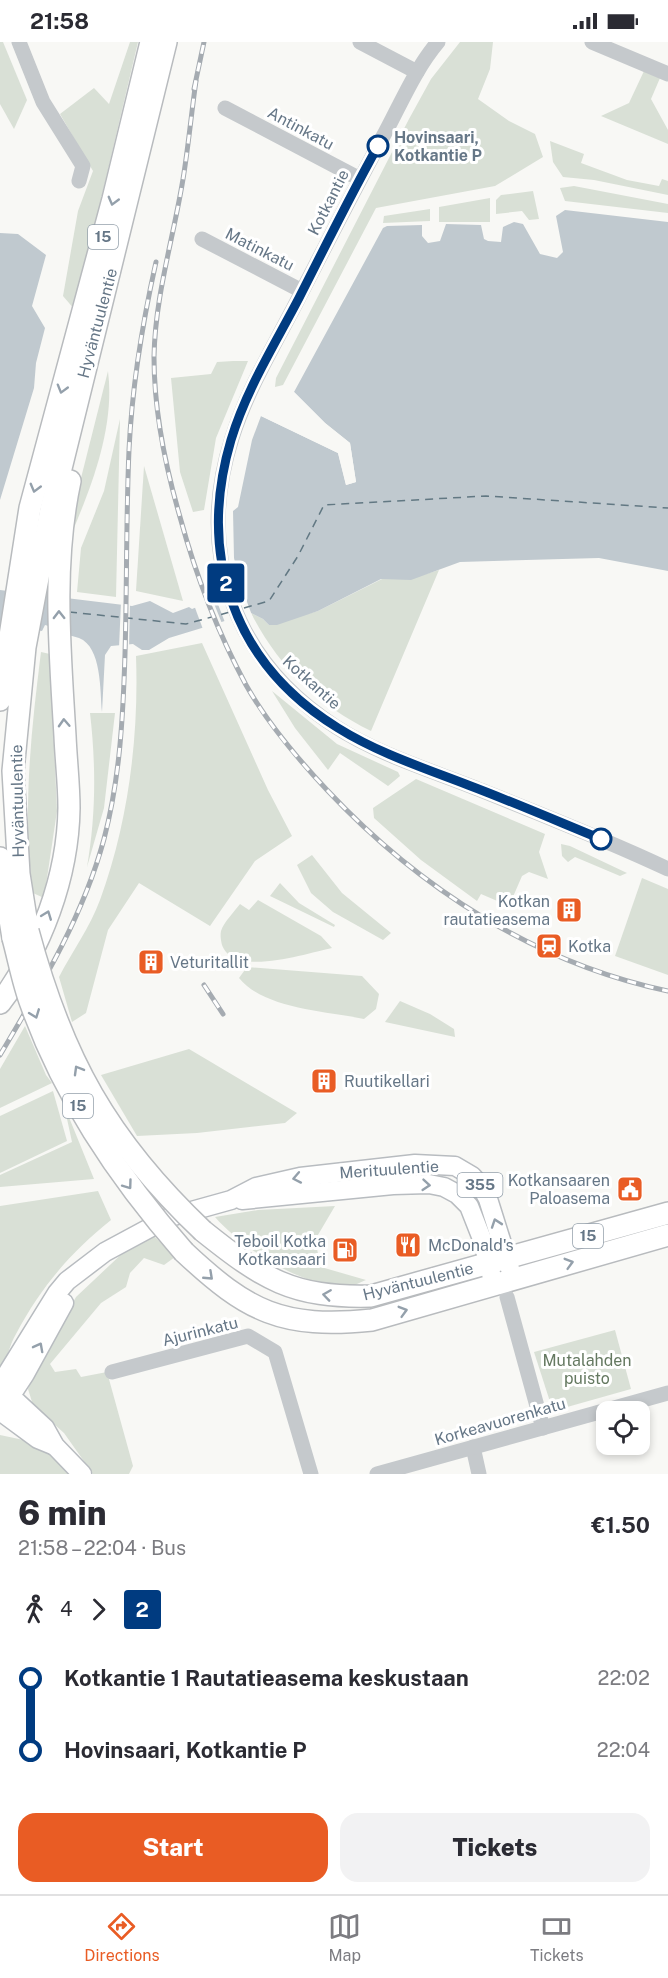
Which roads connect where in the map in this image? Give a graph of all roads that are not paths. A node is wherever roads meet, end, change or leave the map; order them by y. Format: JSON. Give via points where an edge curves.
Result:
{"nodes":[{"id":1,"x":18,"y":42,"type":"edge"},
{"id":2,"x":151,"y":42,"type":"edge"},
{"id":3,"x":166,"y":42,"type":"edge"},
{"id":4,"x":360,"y":42,"type":"edge"},
{"id":5,"x":438,"y":42,"type":"edge"},
{"id":6,"x":592,"y":42,"type":"edge"},
{"id":7,"x":417,"y":72,"type":"junction"},
{"id":8,"x":668,"y":74,"type":"edge"},
{"id":9,"x":225,"y":108,"type":"dead end"},
{"id":10,"x":360,"y":179,"type":"junction"},
{"id":11,"x":79,"y":181,"type":"dead end"},
{"id":12,"x":202,"y":239,"type":"dead end"},
{"id":13,"x":302,"y":291,"type":"junction"},
{"id":14,"x":83,"y":377,"type":"junction"},
{"id":15,"x":28,"y":573,"type":"junction"},
{"id":16,"x":16,"y":646,"type":"junction"},
{"id":17,"x":0,"y":667,"type":"edge"},
{"id":18,"x":0,"y":700,"type":"edge"},
{"id":19,"x":0,"y":858,"type":"edge"},
{"id":20,"x":668,"y":869,"type":"edge"},
{"id":21,"x":21,"y":934,"type":"junction"},
{"id":22,"x":0,"y":1003,"type":"edge"},
{"id":23,"x":668,"y":1214,"type":"edge"},
{"id":24,"x":668,"y":1235,"type":"edge"},
{"id":25,"x":498,"y":1261,"type":"junction"},
{"id":26,"x":505,"y":1287,"type":"junction"},
{"id":27,"x":112,"y":1372,"type":"dead end"},
{"id":28,"x":668,"y":1393,"type":"edge"},
{"id":29,"x":3,"y":1398,"type":"edge"},
{"id":30,"x":543,"y":1428,"type":"junction"},
{"id":31,"x":473,"y":1447,"type":"junction"},
{"id":32,"x":82,"y":1474,"type":"edge"},
{"id":33,"x":311,"y":1474,"type":"edge"},
{"id":34,"x":377,"y":1474,"type":"edge"},
{"id":35,"x":479,"y":1474,"type":"edge"}],
"edges":[{"from":1,"to":11,"type":"street","via":[[43,102],[83,166]]},
{"from":2,"to":15,"type":"highway","name":"Hyväntuulentie","number":"15","one_way":true,"via":[[30,508]]},
{"from":3,"to":14,"type":"highway","name":"Hyväntuulentie","number":"15"},
{"from":4,"to":7,"type":"street"},
{"from":5,"to":7,"type":"street","name":"Kotkantie"},
{"from":6,"to":8,"type":"street"},
{"from":7,"to":10,"type":"street","name":"Kotkantie"},
{"from":9,"to":10,"type":"street","name":"Antinkatu"},
{"from":10,"to":13,"type":"street","name":"Kotkantie"},
{"from":12,"to":13,"type":"street","name":"Matinkatu"},
{"from":13,"to":20,"type":"street","name":"Kotkantie","via":[[243,409],[220,486],[219,550],[227,587],[244,630],[266,664],[297,697],[336,727]]},
{"from":14,"to":15,"type":"highway","name":"Hyväntuulentie","number":"15"},
{"from":22,"to":14,"type":"highway","one_way":true,"via":[[48,916],[65,851],[69,808],[59,578],[68,492],[80,436]]},
{"from":15,"to":16,"type":"highway","name":"Hyväntuulentie","number":"15"},
{"from":16,"to":17,"type":"highway"},
{"from":16,"to":18,"type":"highway","name":"Hyväntuulentie","number":"15"},
{"from":16,"to":21,"type":"highway","name":"Hyväntuulentie","number":"15","via":[[13,771]]},
{"from":19,"to":21,"type":"highway","name":"Hyväntuulentie","number":"15"},
{"from":25,"to":21,"type":"highway","name":"Hyväntuulentie","number":"15","one_way":true,"bridge":true,"via":[[371,1296],[338,1297],[302,1291],[270,1279],[238,1259],[203,1231],[147,1174],[121,1140],[74,1063]]},
{"from":21,"to":26,"type":"highway","name":"Hyväntuulentie","number":"15","one_way":true,"bridge":true,"via":[[30,1002],[65,1082],[131,1189],[184,1252],[219,1285],[269,1314],[327,1323],[372,1320]]},
{"from":23,"to":25,"type":"highway","number":"15"},
{"from":26,"to":24,"type":"highway","number":"15","one_way":true},
{"from":25,"to":26,"type":"main road","name":"Merituulentie","number":"355"},
{"from":25,"to":29,"type":"main road","name":"Merituulentie","number":"355","via":[[481,1186],[455,1166],[415,1164],[310,1176],[256,1187],[231,1200],[170,1217],[123,1240],[67,1281],[57,1293]]},
{"from":26,"to":30,"type":"street"},
{"from":27,"to":33,"type":"street","name":"Ajurinkatu","via":[[248,1336],[275,1352]]},
{"from":28,"to":30,"type":"street","name":"Korkeavuorenkatu"},
{"from":29,"to":32,"type":"main road","via":[[38,1439],[55,1446]]},
{"from":30,"to":31,"type":"street","name":"Korkeavuorenkatu"},
{"from":31,"to":34,"type":"street","name":"Korkeavuorenkatu"},
{"from":31,"to":35,"type":"street"}]}
